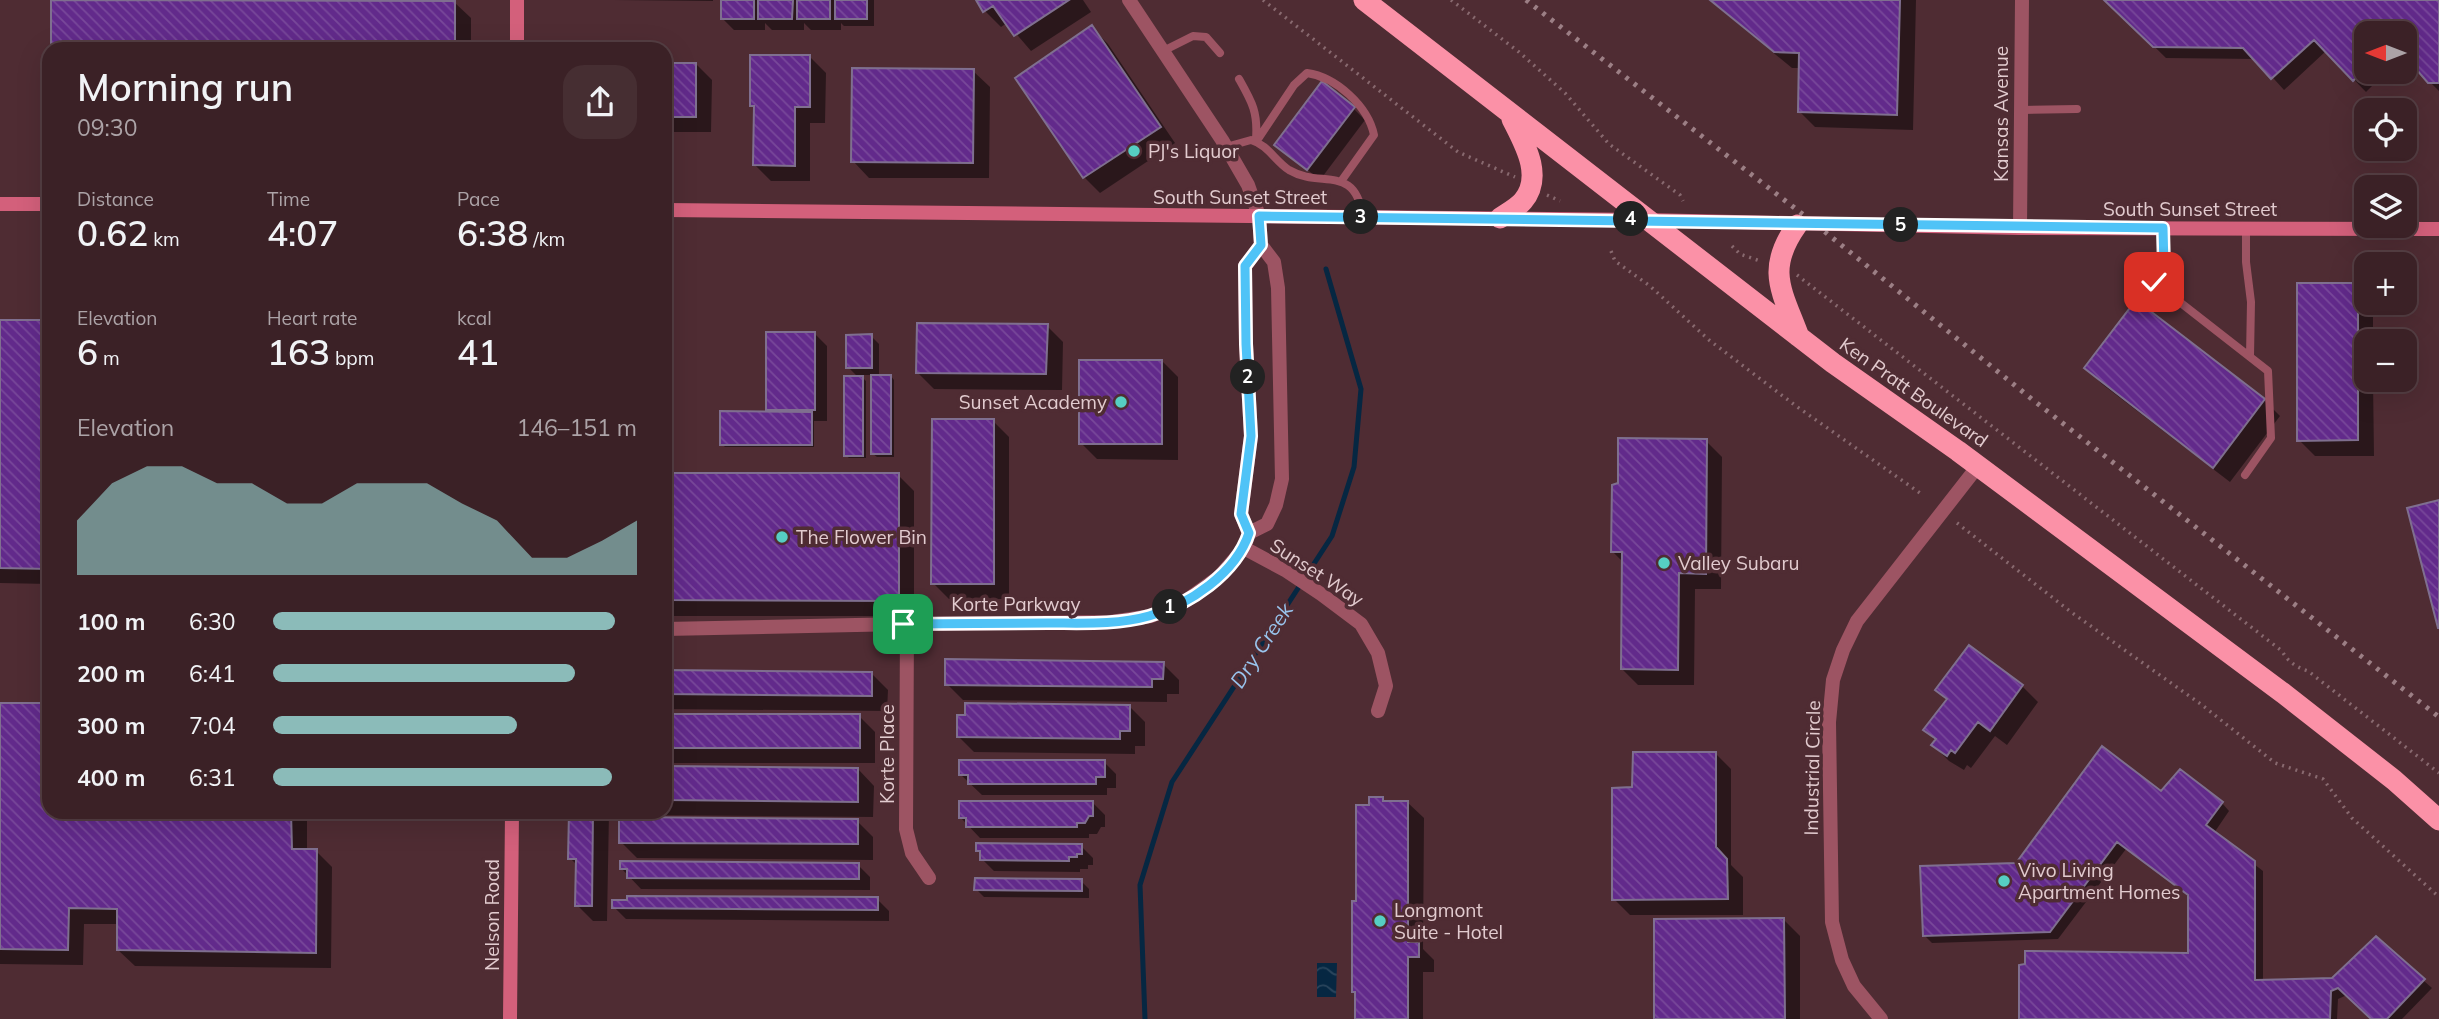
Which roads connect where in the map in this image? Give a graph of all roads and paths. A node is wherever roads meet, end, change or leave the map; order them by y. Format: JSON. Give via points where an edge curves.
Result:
{"nodes":[{"id":1,"x":517,"y":0,"type":"edge"},
{"id":2,"x":1129,"y":0,"type":"edge"},
{"id":3,"x":1263,"y":0,"type":"edge"},
{"id":4,"x":1364,"y":0,"type":"edge"},
{"id":5,"x":1451,"y":0,"type":"edge"},
{"id":6,"x":2022,"y":0,"type":"edge"},
{"id":7,"x":517,"y":42,"type":"edge"},
{"id":8,"x":1163,"y":51,"type":"junction"},
{"id":9,"x":1220,"y":53,"type":"dead end"},
{"id":10,"x":1239,"y":79,"type":"dead end"},
{"id":11,"x":2077,"y":109,"type":"dead end"},
{"id":12,"x":2021,"y":110,"type":"junction"},
{"id":13,"x":1507,"y":111,"type":"junction"},
{"id":14,"x":1256,"y":142,"type":"junction"},
{"id":15,"x":1226,"y":147,"type":"junction"},
{"id":16,"x":1517,"y":178,"type":"dead end"},
{"id":17,"x":1342,"y":180,"type":"junction"},
{"id":18,"x":1542,"y":193,"type":"dead end"},
{"id":19,"x":1560,"y":201,"type":"dead end"},
{"id":20,"x":1683,"y":201,"type":"dead end"},
{"id":21,"x":0,"y":204,"type":"edge"},
{"id":22,"x":42,"y":204,"type":"edge"},
{"id":23,"x":672,"y":210,"type":"edge"},
{"id":24,"x":1259,"y":216,"type":"junction"},
{"id":25,"x":1363,"y":217,"type":"junction"},
{"id":26,"x":1500,"y":218,"type":"junction"},
{"id":27,"x":1645,"y":220,"type":"junction"},
{"id":28,"x":1841,"y":224,"type":"dead end"},
{"id":29,"x":1797,"y":225,"type":"junction"},
{"id":30,"x":1940,"y":226,"type":"junction"},
{"id":31,"x":2020,"y":228,"type":"junction"},
{"id":32,"x":2163,"y":228,"type":"junction"},
{"id":33,"x":2246,"y":228,"type":"junction"},
{"id":34,"x":2439,"y":229,"type":"edge"},
{"id":35,"x":1261,"y":245,"type":"junction"},
{"id":36,"x":1732,"y":246,"type":"dead end"},
{"id":37,"x":1611,"y":251,"type":"dead end"},
{"id":38,"x":1762,"y":262,"type":"dead end"},
{"id":39,"x":1796,"y":275,"type":"dead end"},
{"id":40,"x":1799,"y":337,"type":"junction"},
{"id":41,"x":2250,"y":356,"type":"junction"},
{"id":42,"x":1978,"y":466,"type":"junction"},
{"id":43,"x":2245,"y":475,"type":"dead end"},
{"id":44,"x":1920,"y":493,"type":"dead end"},
{"id":45,"x":1956,"y":523,"type":"dead end"},
{"id":46,"x":1249,"y":533,"type":"junction"},
{"id":47,"x":1244,"y":548,"type":"junction"},
{"id":48,"x":907,"y":624,"type":"junction"},
{"id":49,"x":672,"y":629,"type":"edge"},
{"id":50,"x":1378,"y":710,"type":"dead end"},
{"id":51,"x":2439,"y":773,"type":"edge"},
{"id":52,"x":512,"y":819,"type":"edge"},
{"id":53,"x":2439,"y":820,"type":"edge"},
{"id":54,"x":929,"y":878,"type":"dead end"},
{"id":55,"x":2439,"y":897,"type":"edge"},
{"id":56,"x":510,"y":1019,"type":"edge"},
{"id":57,"x":1881,"y":1019,"type":"edge"}],
"edges":[{"from":1,"to":7,"type":"street"},
{"from":2,"to":8,"type":"street","name":"Korte Parkway"},
{"from":3,"to":16,"type":"path","via":[[1458,152]]},
{"from":4,"to":13,"type":"highway","name":"Ken Pratt Boulevard"},
{"from":5,"to":20,"type":"path","via":[[1565,93],[1609,144]]},
{"from":6,"to":12,"type":"street","name":"Kansas Avenue"},
{"from":8,"to":9,"type":"lane","via":[[1193,36],[1206,37]]},
{"from":8,"to":15,"type":"street","name":"Korte Parkway"},
{"from":10,"to":14,"type":"lane","via":[[1255,106]]},
{"from":11,"to":12,"type":"lane"},
{"from":12,"to":31,"type":"street","name":"Kansas Avenue"},
{"from":13,"to":26,"type":"highway","via":[[1532,166],[1530,187],[1522,202]]},
{"from":13,"to":27,"type":"highway","name":"Ken Pratt Boulevard"},
{"from":14,"to":15,"type":"lane","via":[[1246,140]]},
{"from":14,"to":17,"type":"lane","via":[[1299,174]]},
{"from":14,"to":17,"type":"lane","via":[[1294,85],[1307,73],[1322,75],[1360,105],[1372,124],[1374,135]]},
{"from":15,"to":24,"type":"street","name":"Korte Parkway"},
{"from":17,"to":25,"type":"lane","via":[[1361,202]]},
{"from":18,"to":19,"type":"path"},
{"from":21,"to":22,"type":"street"},
{"from":23,"to":24,"type":"street","name":"South Sunset Street"},
{"from":24,"to":25,"type":"street","name":"South Sunset Street"},
{"from":24,"to":35,"type":"street","name":"Korte Parkway"},
{"from":25,"to":26,"type":"street","name":"South Sunset Street"},
{"from":26,"to":27,"type":"street","name":"South Sunset Street"},
{"from":27,"to":29,"type":"street","name":"South Sunset Street"},
{"from":27,"to":40,"type":"highway","name":"Ken Pratt Boulevard"},
{"from":28,"to":30,"type":"street","name":"South Sunset Street"},
{"from":29,"to":30,"type":"street","name":"South Sunset Street"},
{"from":29,"to":40,"type":"highway","via":[[1783,244],[1777,268]]},
{"from":30,"to":31,"type":"street","name":"South Sunset Street"},
{"from":31,"to":32,"type":"street","name":"South Sunset Street"},
{"from":32,"to":33,"type":"street","name":"South Sunset Street"},
{"from":32,"to":41,"type":"lane","via":[[2164,267],[2154,282]]},
{"from":33,"to":34,"type":"street","name":"South Sunset Street"},
{"from":33,"to":41,"type":"lane"},
{"from":35,"to":46,"type":"street","name":"Korte Parkway","via":[[1245,266],[1251,436],[1241,514]]},
{"from":35,"to":46,"type":"street","name":"Korte Parkway","via":[[1274,262],[1278,288],[1282,479],[1267,524]]},
{"from":36,"to":38,"type":"path"},
{"from":37,"to":44,"type":"path","via":[[1615,261],[1709,340]]},
{"from":39,"to":51,"type":"path","via":[[2282,650],[2286,659],[2308,671]]},
{"from":40,"to":42,"type":"highway","name":"Ken Pratt Boulevard"},
{"from":41,"to":43,"type":"lane","via":[[2268,371],[2271,438]]},
{"from":42,"to":53,"type":"highway","name":"Ken Pratt Boulevard","via":[[2283,693]]},
{"from":42,"to":57,"type":"street","name":"Industrial Circle","via":[[1857,621],[1833,680],[1829,722],[1832,922],[1854,986]]},
{"from":45,"to":55,"type":"path","via":[[2275,763],[2323,779],[2352,818]]},
{"from":46,"to":47,"type":"street","name":"Korte Parkway"},
{"from":47,"to":48,"type":"street","name":"Korte Parkway","via":[[1219,577],[1187,600],[1151,616],[1111,622]]},
{"from":47,"to":50,"type":"street","name":"Sunset Way","via":[[1285,570],[1361,624],[1378,653],[1386,686]]},
{"from":48,"to":49,"type":"street","name":"Korte Parkway"},
{"from":48,"to":54,"type":"street","name":"Korte Place","via":[[906,829],[912,853]]},
{"from":52,"to":56,"type":"street","name":"Nelson Road"}]}
